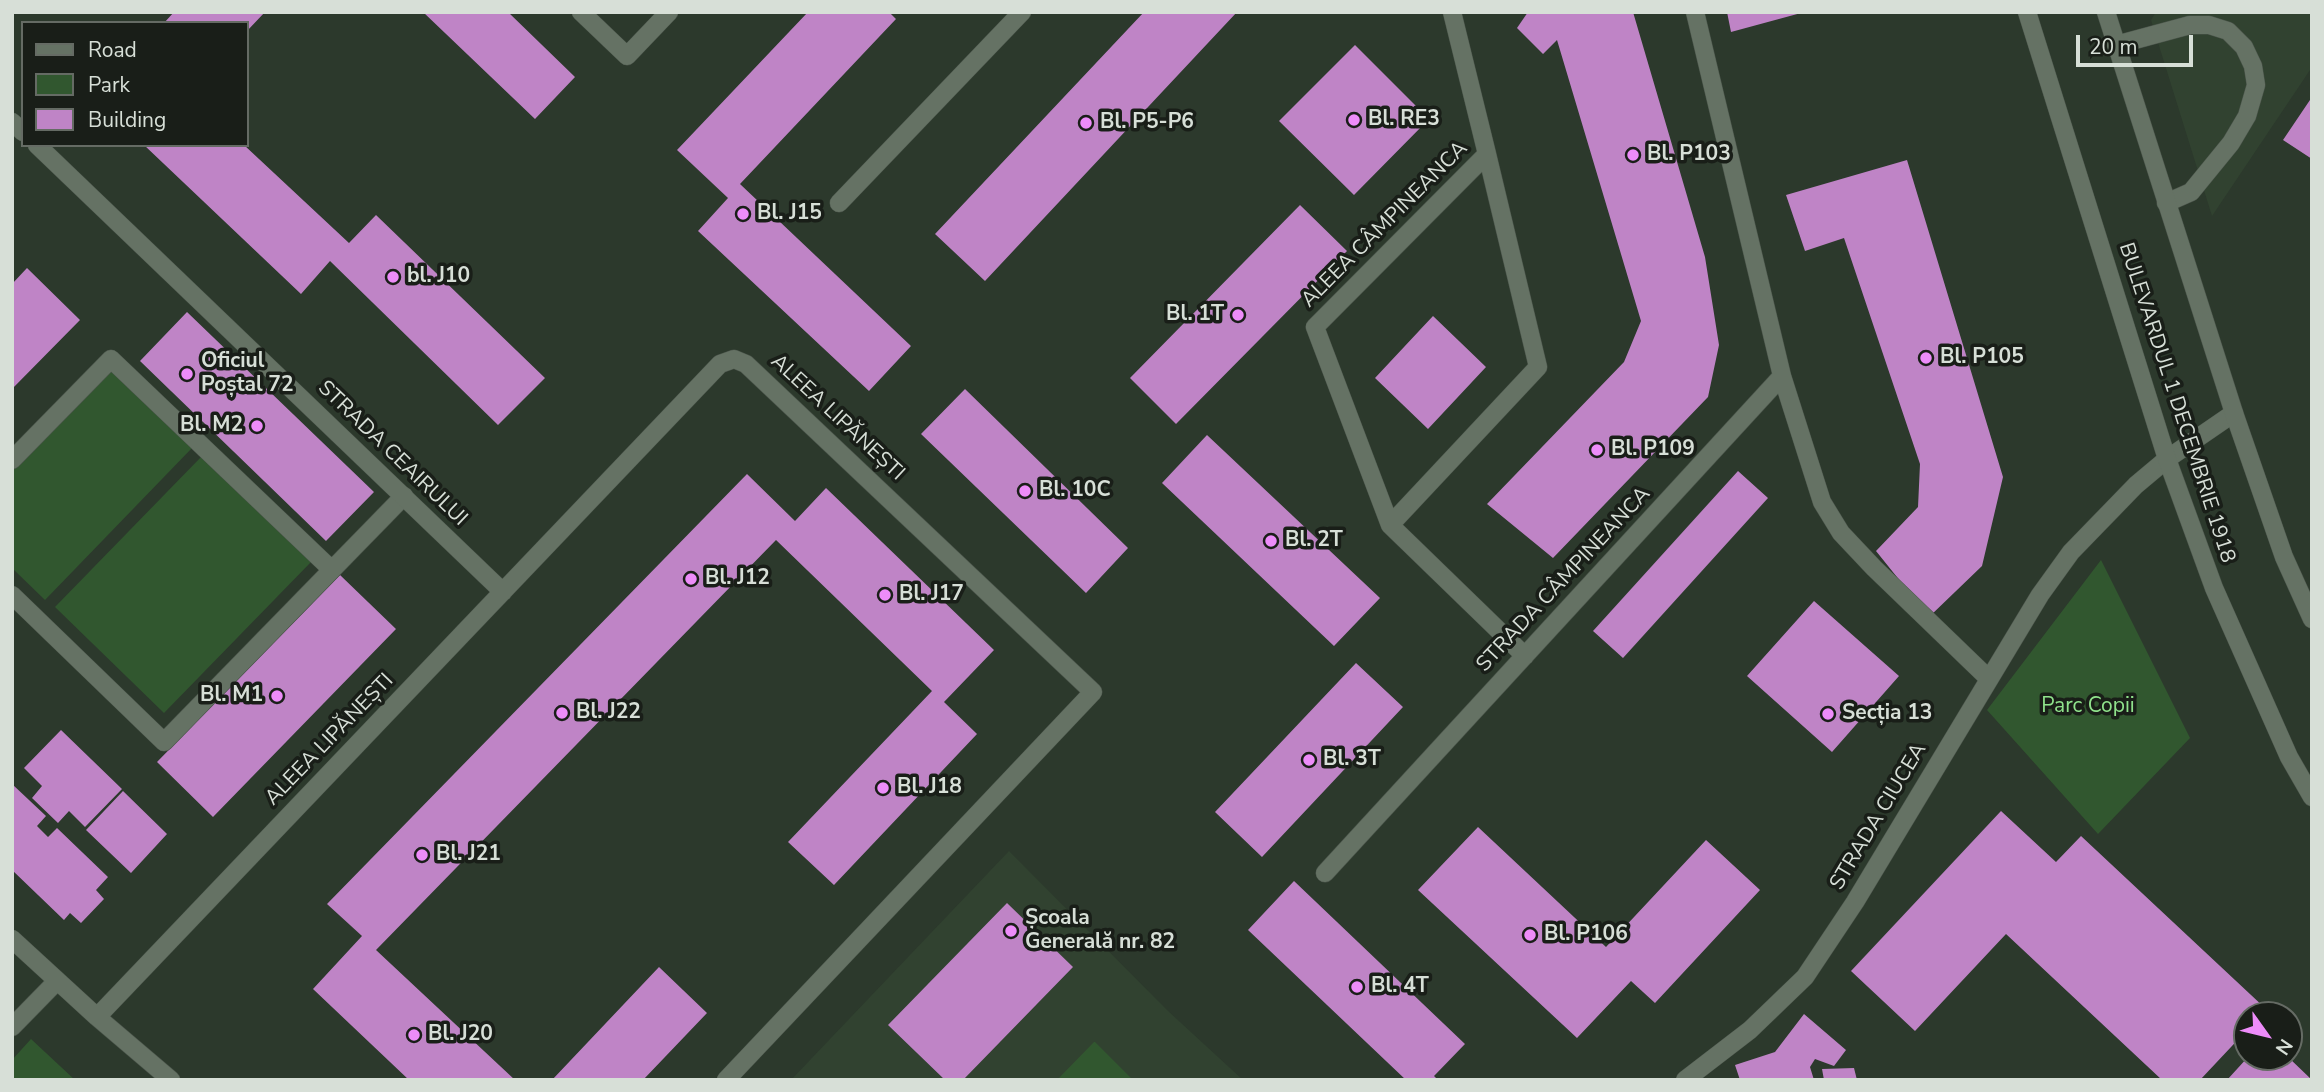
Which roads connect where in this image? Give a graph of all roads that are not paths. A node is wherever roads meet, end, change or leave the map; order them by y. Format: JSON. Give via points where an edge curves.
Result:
{"nodes":[{"id":1,"x":582,"y":12,"type":"edge"},
{"id":2,"x":669,"y":12,"type":"edge"},
{"id":3,"x":1022,"y":12,"type":"edge"},
{"id":4,"x":1452,"y":12,"type":"edge"},
{"id":5,"x":1695,"y":12,"type":"edge"},
{"id":6,"x":2027,"y":12,"type":"edge"},
{"id":7,"x":2106,"y":12,"type":"edge"},
{"id":8,"x":2116,"y":45,"type":"junction"},
{"id":9,"x":39,"y":147,"type":"edge"},
{"id":10,"x":1487,"y":154,"type":"junction"},
{"id":11,"x":839,"y":203,"type":"dead end"},
{"id":12,"x":2166,"y":203,"type":"junction"},
{"id":13,"x":1782,"y":376,"type":"junction"},
{"id":14,"x":2234,"y":413,"type":"junction"},
{"id":15,"x":2167,"y":459,"type":"junction"},
{"id":16,"x":12,"y":460,"type":"edge"},
{"id":17,"x":404,"y":496,"type":"junction"},
{"id":18,"x":1390,"y":525,"type":"junction"},
{"id":19,"x":332,"y":570,"type":"junction"},
{"id":20,"x":503,"y":592,"type":"junction"},
{"id":21,"x":12,"y":595,"type":"edge"},
{"id":22,"x":2312,"y":619,"type":"edge"},
{"id":23,"x":1525,"y":656,"type":"junction"},
{"id":24,"x":1989,"y":679,"type":"junction"},
{"id":25,"x":2312,"y":797,"type":"edge"},
{"id":26,"x":1325,"y":873,"type":"dead end"},
{"id":27,"x":12,"y":939,"type":"edge"},
{"id":28,"x":57,"y":981,"type":"junction"},
{"id":29,"x":97,"y":1017,"type":"junction"},
{"id":30,"x":12,"y":1027,"type":"edge"},
{"id":31,"x":171,"y":1080,"type":"edge"},
{"id":32,"x":726,"y":1080,"type":"edge"},
{"id":33,"x":1685,"y":1080,"type":"edge"}],
"edges":[{"from":1,"to":2,"type":"street","via":[[626,56]]},
{"from":3,"to":11,"type":"street"},
{"from":4,"to":10,"type":"street","name":"ALEEA CÂMPINEANCA"},
{"from":5,"to":13,"type":"street"},
{"from":6,"to":15,"type":"street","name":"BULEVARDUL 1 DECEMBRIE 1918"},
{"from":7,"to":8,"type":"street"},
{"from":8,"to":12,"type":"street"},
{"from":8,"to":12,"type":"street","via":[[2190,25],[2210,25],[2228,32],[2244,47],[2253,66],[2256,85],[2247,116],[2231,144],[2191,192]]},
{"from":9,"to":17,"type":"street","name":"STRADA CEAIRULUI"},
{"from":10,"to":18,"type":"street","via":[[1538,367]]},
{"from":10,"to":18,"type":"street","name":"ALEEA CÂMPINEANCA","via":[[1315,327]]},
{"from":12,"to":14,"type":"street"},
{"from":13,"to":23,"type":"street","name":"STRADA CÂMPINEANCA"},
{"from":13,"to":24,"type":"street","via":[[1822,502],[1841,533]]},
{"from":14,"to":15,"type":"street","name":"STRADA CIUCEA"},
{"from":14,"to":22,"type":"street","via":[[2284,556]]},
{"from":15,"to":24,"type":"street","name":"STRADA CIUCEA","via":[[2071,552]]},
{"from":15,"to":25,"type":"street","name":"BULEVARDUL 1 DECEMBRIE 1918","via":[[2214,588],[2289,757]]},
{"from":16,"to":19,"type":"street","via":[[111,359]]},
{"from":17,"to":19,"type":"street"},
{"from":17,"to":20,"type":"street","name":"STRADA CEAIRULUI"},
{"from":18,"to":23,"type":"street","name":"ALEEA CÂMPINEANCA"},
{"from":19,"to":21,"type":"street","via":[[164,742]]},
{"from":20,"to":29,"type":"street","name":"ALEEA LIPĂNEȘTI"},
{"from":20,"to":32,"type":"street","name":"ALEEA LIPĂNEȘTI","via":[[720,364],[734,359],[746,364],[1093,691]]},
{"from":23,"to":26,"type":"street","name":"STRADA CÂMPINEANCA"},
{"from":24,"to":33,"type":"street","name":"STRADA CIUCEA","via":[[1805,977],[1751,1030]]},
{"from":27,"to":28,"type":"street"},
{"from":28,"to":29,"type":"street"},
{"from":28,"to":30,"type":"street"},
{"from":29,"to":31,"type":"street"}]}
